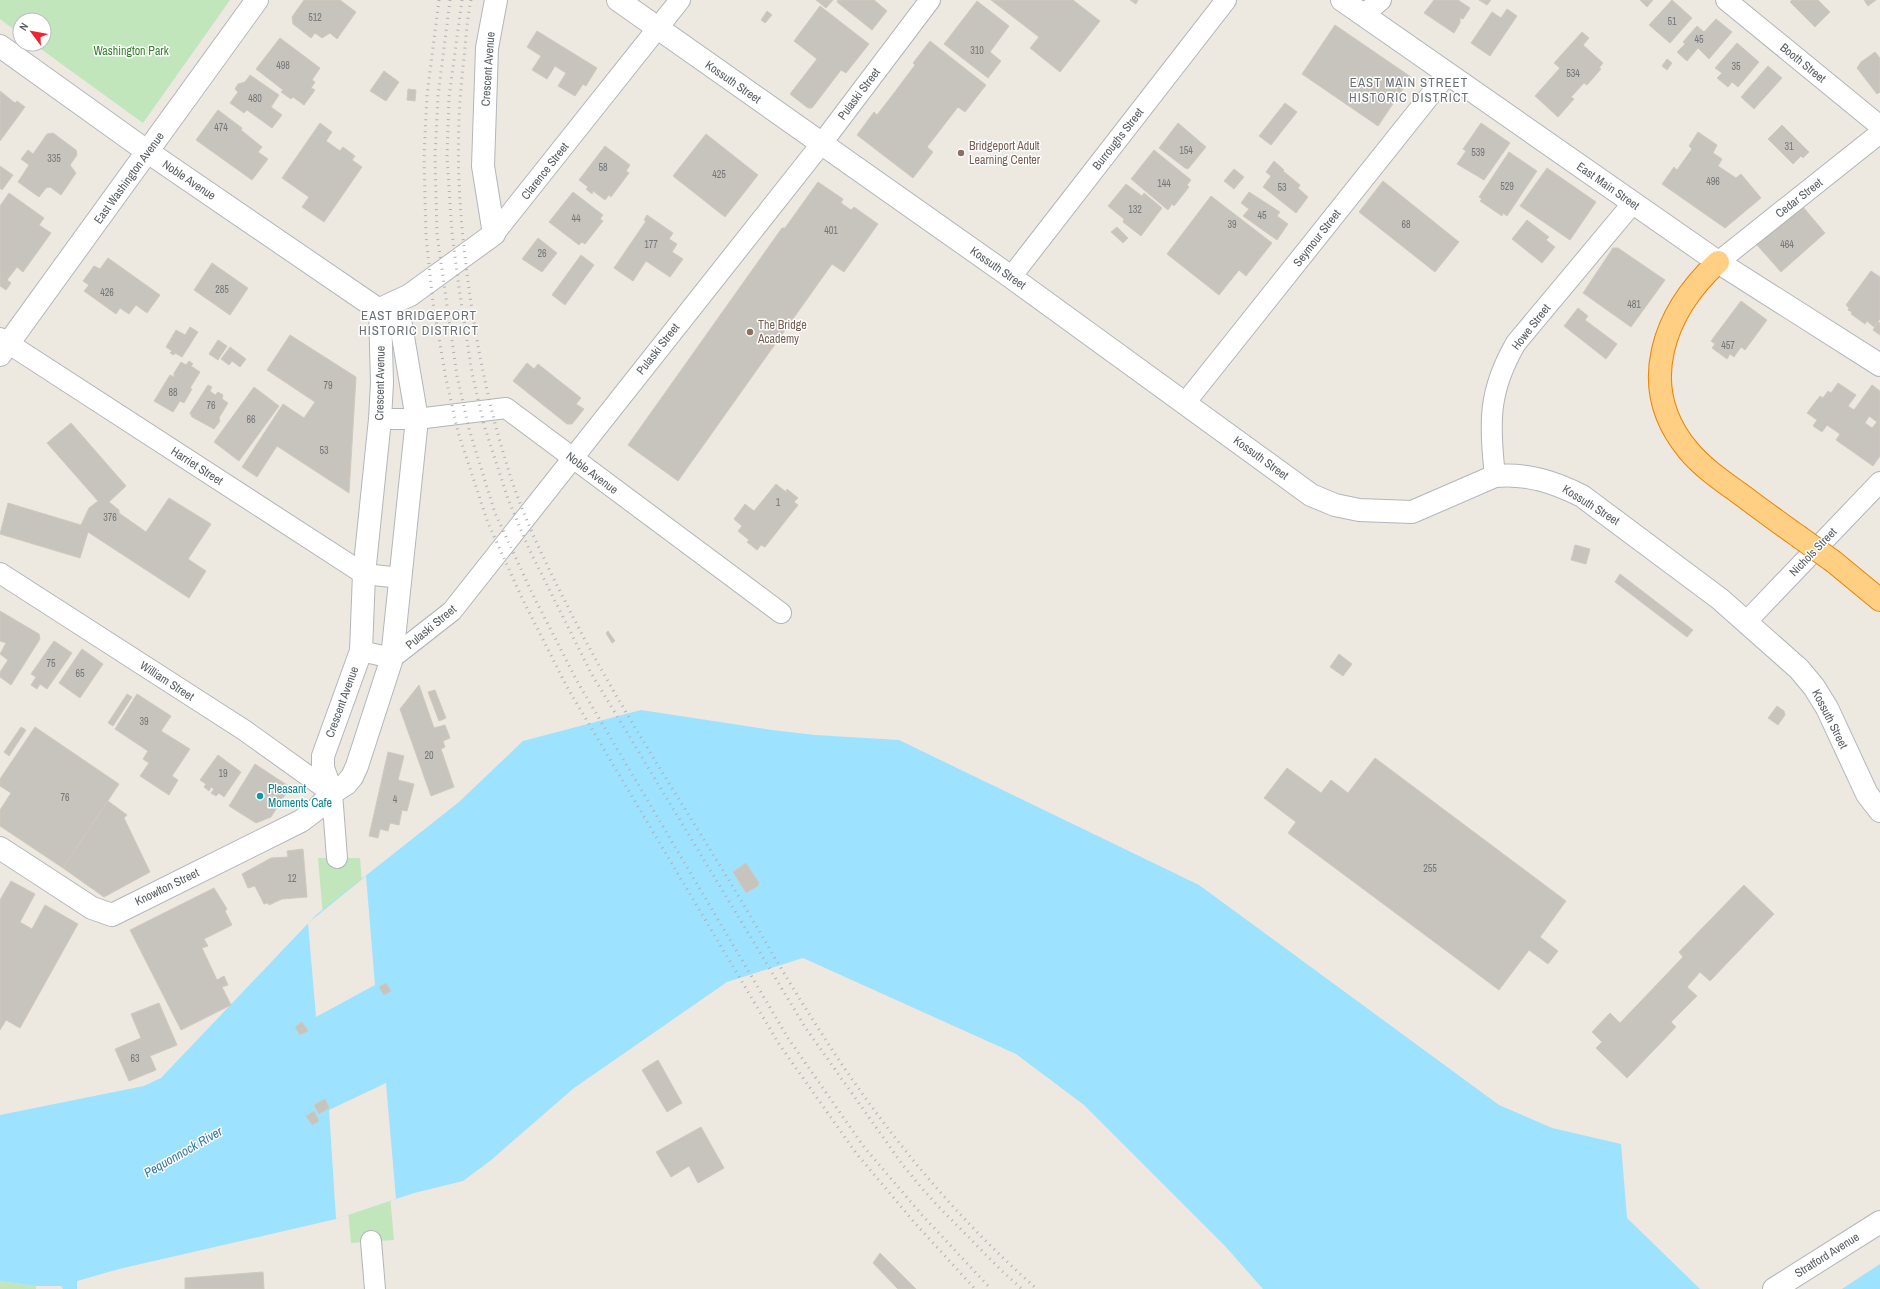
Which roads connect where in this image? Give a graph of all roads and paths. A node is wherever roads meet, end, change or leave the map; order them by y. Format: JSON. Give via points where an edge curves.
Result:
{"nodes":[{"id":1,"x":256,"y":0,"type":"edge"},
{"id":2,"x":496,"y":0,"type":"edge"},
{"id":3,"x":618,"y":0,"type":"edge"},
{"id":4,"x":680,"y":0,"type":"edge"},
{"id":5,"x":930,"y":0,"type":"edge"},
{"id":6,"x":1226,"y":0,"type":"edge"},
{"id":7,"x":1342,"y":0,"type":"edge"},
{"id":8,"x":1381,"y":0,"type":"edge"},
{"id":9,"x":1726,"y":0,"type":"edge"},
{"id":10,"x":1363,"y":15,"type":"junction"},
{"id":11,"x":658,"y":29,"type":"junction"},
{"id":12,"x":0,"y":46,"type":"edge"},
{"id":13,"x":1448,"y":73,"type":"junction"},
{"id":14,"x":1880,"y":126,"type":"edge"},
{"id":15,"x":1880,"y":133,"type":"edge"},
{"id":16,"x":822,"y":143,"type":"junction"},
{"id":17,"x":148,"y":152,"type":"junction"},
{"id":18,"x":1632,"y":204,"type":"junction"},
{"id":19,"x":494,"y":234,"type":"junction"},
{"id":20,"x":1718,"y":262,"type":"junction"},
{"id":21,"x":1011,"y":277,"type":"junction"},
{"id":22,"x":380,"y":309,"type":"junction"},
{"id":23,"x":3,"y":345,"type":"edge"},
{"id":24,"x":1880,"y":365,"type":"edge"},
{"id":25,"x":1185,"y":403,"type":"junction"},
{"id":26,"x":380,"y":419,"type":"junction"},
{"id":27,"x":417,"y":419,"type":"junction"},
{"id":28,"x":572,"y":458,"type":"junction"},
{"id":29,"x":1495,"y":476,"type":"junction"},
{"id":30,"x":1880,"y":482,"type":"edge"},
{"id":31,"x":0,"y":573,"type":"edge"},
{"id":32,"x":364,"y":574,"type":"junction"},
{"id":33,"x":401,"y":578,"type":"junction"},
{"id":34,"x":1880,"y":600,"type":"edge"},
{"id":35,"x":781,"y":613,"type":"dead end"},
{"id":36,"x":1747,"y":621,"type":"junction"},
{"id":37,"x":361,"y":651,"type":"junction"},
{"id":38,"x":392,"y":658,"type":"junction"},
{"id":39,"x":332,"y":793,"type":"junction"},
{"id":40,"x":1880,"y":811,"type":"edge"},
{"id":41,"x":0,"y":848,"type":"edge"},
{"id":42,"x":337,"y":858,"type":"dead end"},
{"id":43,"x":1880,"y":1222,"type":"edge"},
{"id":44,"x":371,"y":1241,"type":"dead end"},
{"id":45,"x":375,"y":1289,"type":"edge"},
{"id":46,"x":1774,"y":1289,"type":"edge"}],
"edges":[{"from":1,"to":17,"type":"main road","name":"East Washington Avenue"},
{"from":2,"to":19,"type":"main road","name":"Crescent Avenue","via":[[487,48],[483,166]]},
{"from":3,"to":11,"type":"main road","name":"Kossuth Street"},
{"from":4,"to":11,"type":"street","name":"Clarence Street"},
{"from":5,"to":16,"type":"street","name":"Pulaski Street"},
{"from":6,"to":21,"type":"street","name":"Burroughs Street"},
{"from":7,"to":10,"type":"main road","name":"East Main Street"},
{"from":8,"to":10,"type":"street"},
{"from":9,"to":14,"type":"street","name":"Booth Street"},
{"from":10,"to":13,"type":"main road","name":"East Main Street"},
{"from":11,"to":16,"type":"main road","name":"Kossuth Street"},
{"from":11,"to":19,"type":"street","name":"Clarence Street"},
{"from":12,"to":17,"type":"main road","name":"Noble Avenue"},
{"from":13,"to":18,"type":"main road","name":"East Main Street"},
{"from":13,"to":25,"type":"street","name":"Seymour Street"},
{"from":15,"to":20,"type":"street","name":"Cedar Street"},
{"from":16,"to":21,"type":"main road","name":"Kossuth Street"},
{"from":16,"to":28,"type":"street","name":"Pulaski Street"},
{"from":17,"to":22,"type":"main road","name":"Noble Avenue"},
{"from":17,"to":23,"type":"main road","name":"East Washington Avenue"},
{"from":18,"to":20,"type":"main road","name":"East Main Street"},
{"from":18,"to":29,"type":"street","name":"Howe Street","via":[[1516,343],[1504,364],[1492,405],[1491,438]]},
{"from":19,"to":22,"type":"main road","name":"Clarence Street","via":[[410,295]]},
{"from":20,"to":24,"type":"main road","name":"East Main Street"},
{"from":20,"to":34,"type":"highway","bridge":true,"via":[[1689,292],[1671,323],[1661,358],[1664,406],[1678,437],[1699,462],[1834,562]]},
{"from":21,"to":25,"type":"main road","name":"Kossuth Street"},
{"from":22,"to":26,"type":"main road","name":"Crescent Avenue"},
{"from":22,"to":27,"type":"main road","name":"Crescent Avenue","via":[[401,325]]},
{"from":23,"to":32,"type":"street","name":"Harriet Street"},
{"from":25,"to":29,"type":"main road","name":"Kossuth Street","via":[[1311,495],[1335,505],[1359,510],[1412,512]]},
{"from":26,"to":27,"type":"street","name":"Noble Avenue"},
{"from":26,"to":32,"type":"main road","name":"Crescent Avenue"},
{"from":27,"to":28,"type":"street","name":"Noble Avenue","via":[[506,408]]},
{"from":27,"to":33,"type":"main road","name":"Crescent Avenue"},
{"from":28,"to":35,"type":"street","name":"Noble Avenue"},
{"from":28,"to":38,"type":"street","name":"Pulaski Street","via":[[452,611]]},
{"from":29,"to":36,"type":"main road","name":"Kossuth Street","via":[[1537,478],[1557,483],[1582,496]]},
{"from":30,"to":36,"type":"street","name":"Nichols Street"},
{"from":31,"to":39,"type":"street","name":"William Street","via":[[244,730]]},
{"from":32,"to":33,"type":"street","name":"Harriet Street"},
{"from":32,"to":37,"type":"main road","name":"Crescent Avenue"},
{"from":33,"to":38,"type":"main road","name":"Crescent Avenue"},
{"from":36,"to":40,"type":"main road","name":"Kossuth Street","via":[[1799,669],[1814,687],[1827,708],[1867,794]]},
{"from":37,"to":38,"type":"street"},
{"from":37,"to":39,"type":"main road","name":"Crescent Avenue","via":[[323,756],[323,768]]},
{"from":38,"to":39,"type":"main road","name":"Crescent Avenue","via":[[357,766],[346,784]]},
{"from":39,"to":41,"type":"main road","name":"Knowlton Street","via":[[301,821],[112,915],[92,908]]},
{"from":39,"to":42,"type":"street"},
{"from":43,"to":46,"type":"main road","name":"Stratford Avenue"},
{"from":44,"to":45,"type":"street"}]}
